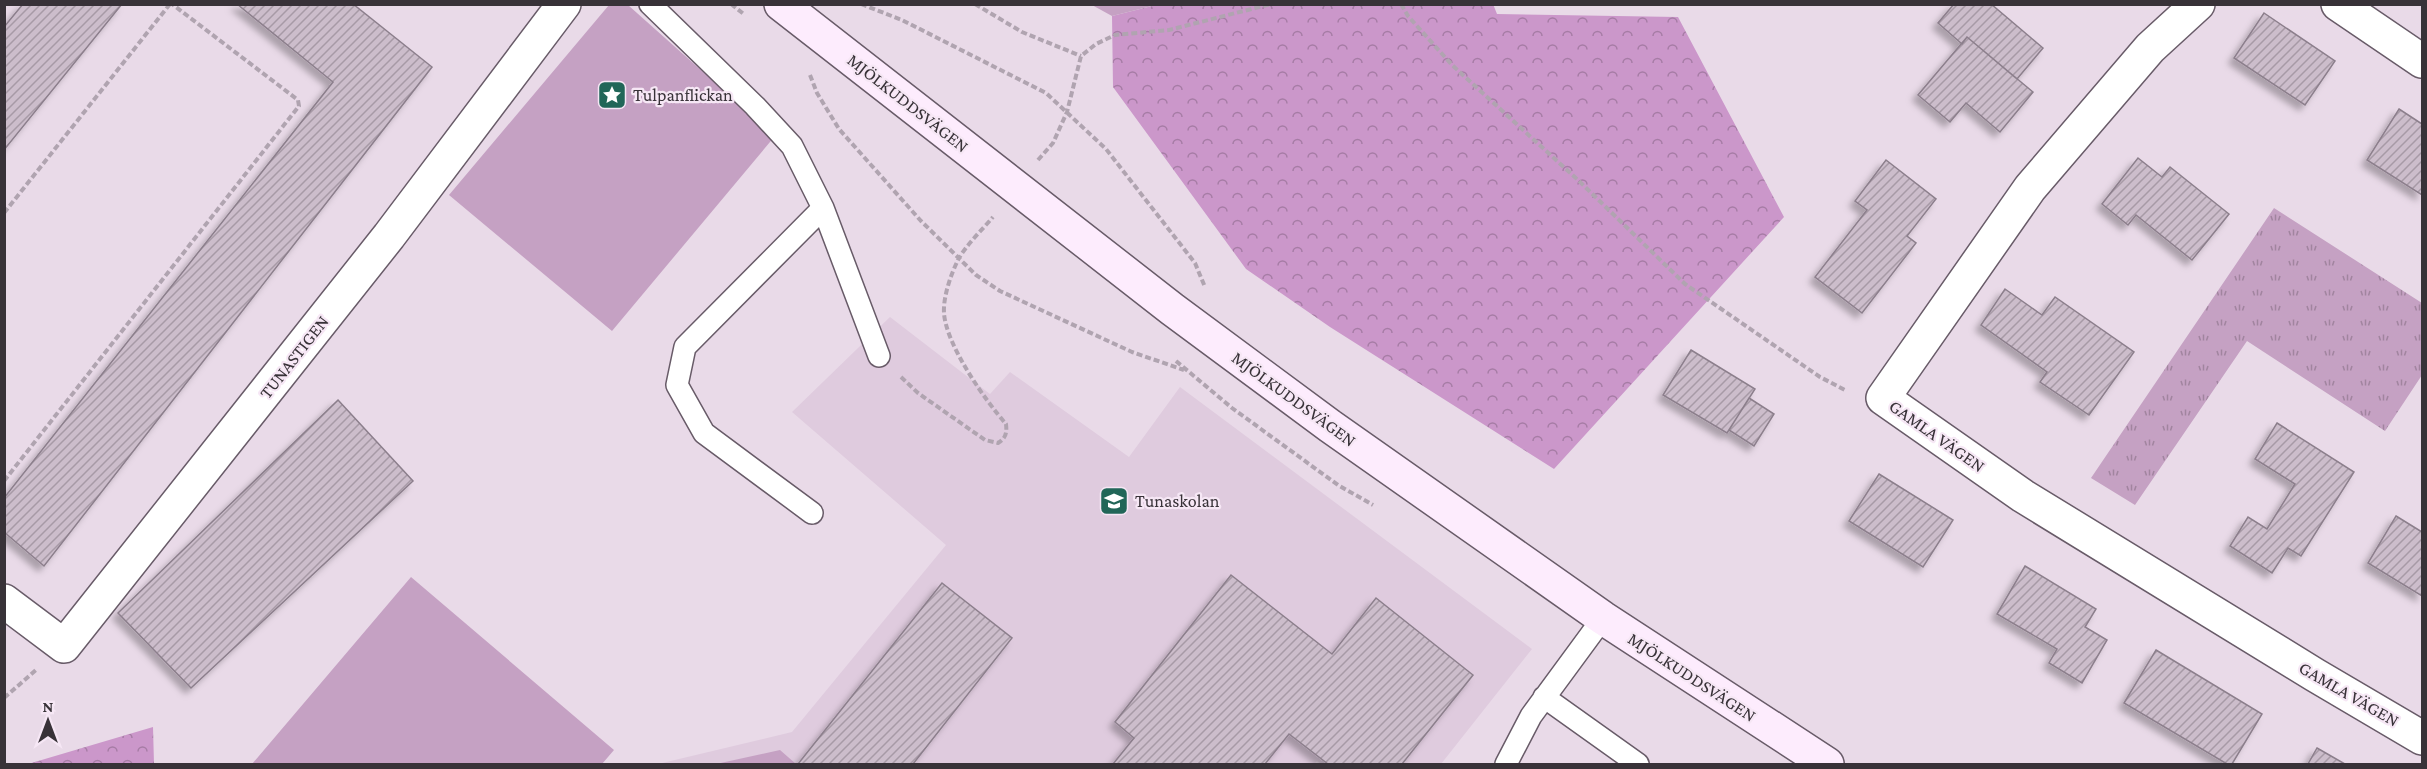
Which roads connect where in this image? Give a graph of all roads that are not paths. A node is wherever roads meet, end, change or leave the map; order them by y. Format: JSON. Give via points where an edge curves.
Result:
{"nodes":[{"id":1,"x":564,"y":4,"type":"edge"},
{"id":2,"x":650,"y":4,"type":"edge"},
{"id":3,"x":781,"y":4,"type":"edge"},
{"id":4,"x":2198,"y":4,"type":"edge"},
{"id":5,"x":2338,"y":4,"type":"edge"},
{"id":6,"x":2422,"y":61,"type":"edge"},
{"id":7,"x":823,"y":208,"type":"junction"},
{"id":8,"x":879,"y":356,"type":"road end"},
{"id":9,"x":812,"y":513,"type":"dead end"},
{"id":10,"x":4,"y":602,"type":"edge"},
{"id":11,"x":1603,"y":618,"type":"junction"},
{"id":12,"x":1544,"y":698,"type":"junction"},
{"id":13,"x":2422,"y":738,"type":"edge"},
{"id":14,"x":1506,"y":765,"type":"edge"},
{"id":15,"x":1638,"y":765,"type":"edge"},
{"id":16,"x":1827,"y":765,"type":"edge"}],
"edges":[{"from":1,"to":10,"type":"street","name":"TUNASTIGEN","via":[[389,236],[64,646]]},
{"from":2,"to":7,"type":"lane","via":[[792,146]]},
{"from":3,"to":11,"type":"street","name":"MJÖLKUDDSVÄGEN","via":[[1172,309],[1330,426]]},
{"from":4,"to":13,"type":"street","name":"GAMLA VÄGEN","via":[[2150,48],[2030,188],[1883,398],[2024,496]]},
{"from":5,"to":6,"type":"street"},
{"from":7,"to":8,"type":"lane"},
{"from":7,"to":9,"type":"lane","via":[[686,346],[677,386],[704,433]]},
{"from":11,"to":12,"type":"lane"},
{"from":11,"to":16,"type":"street","name":"MJÖLKUDDSVÄGEN"},
{"from":12,"to":14,"type":"lane"},
{"from":12,"to":15,"type":"lane"}]}
